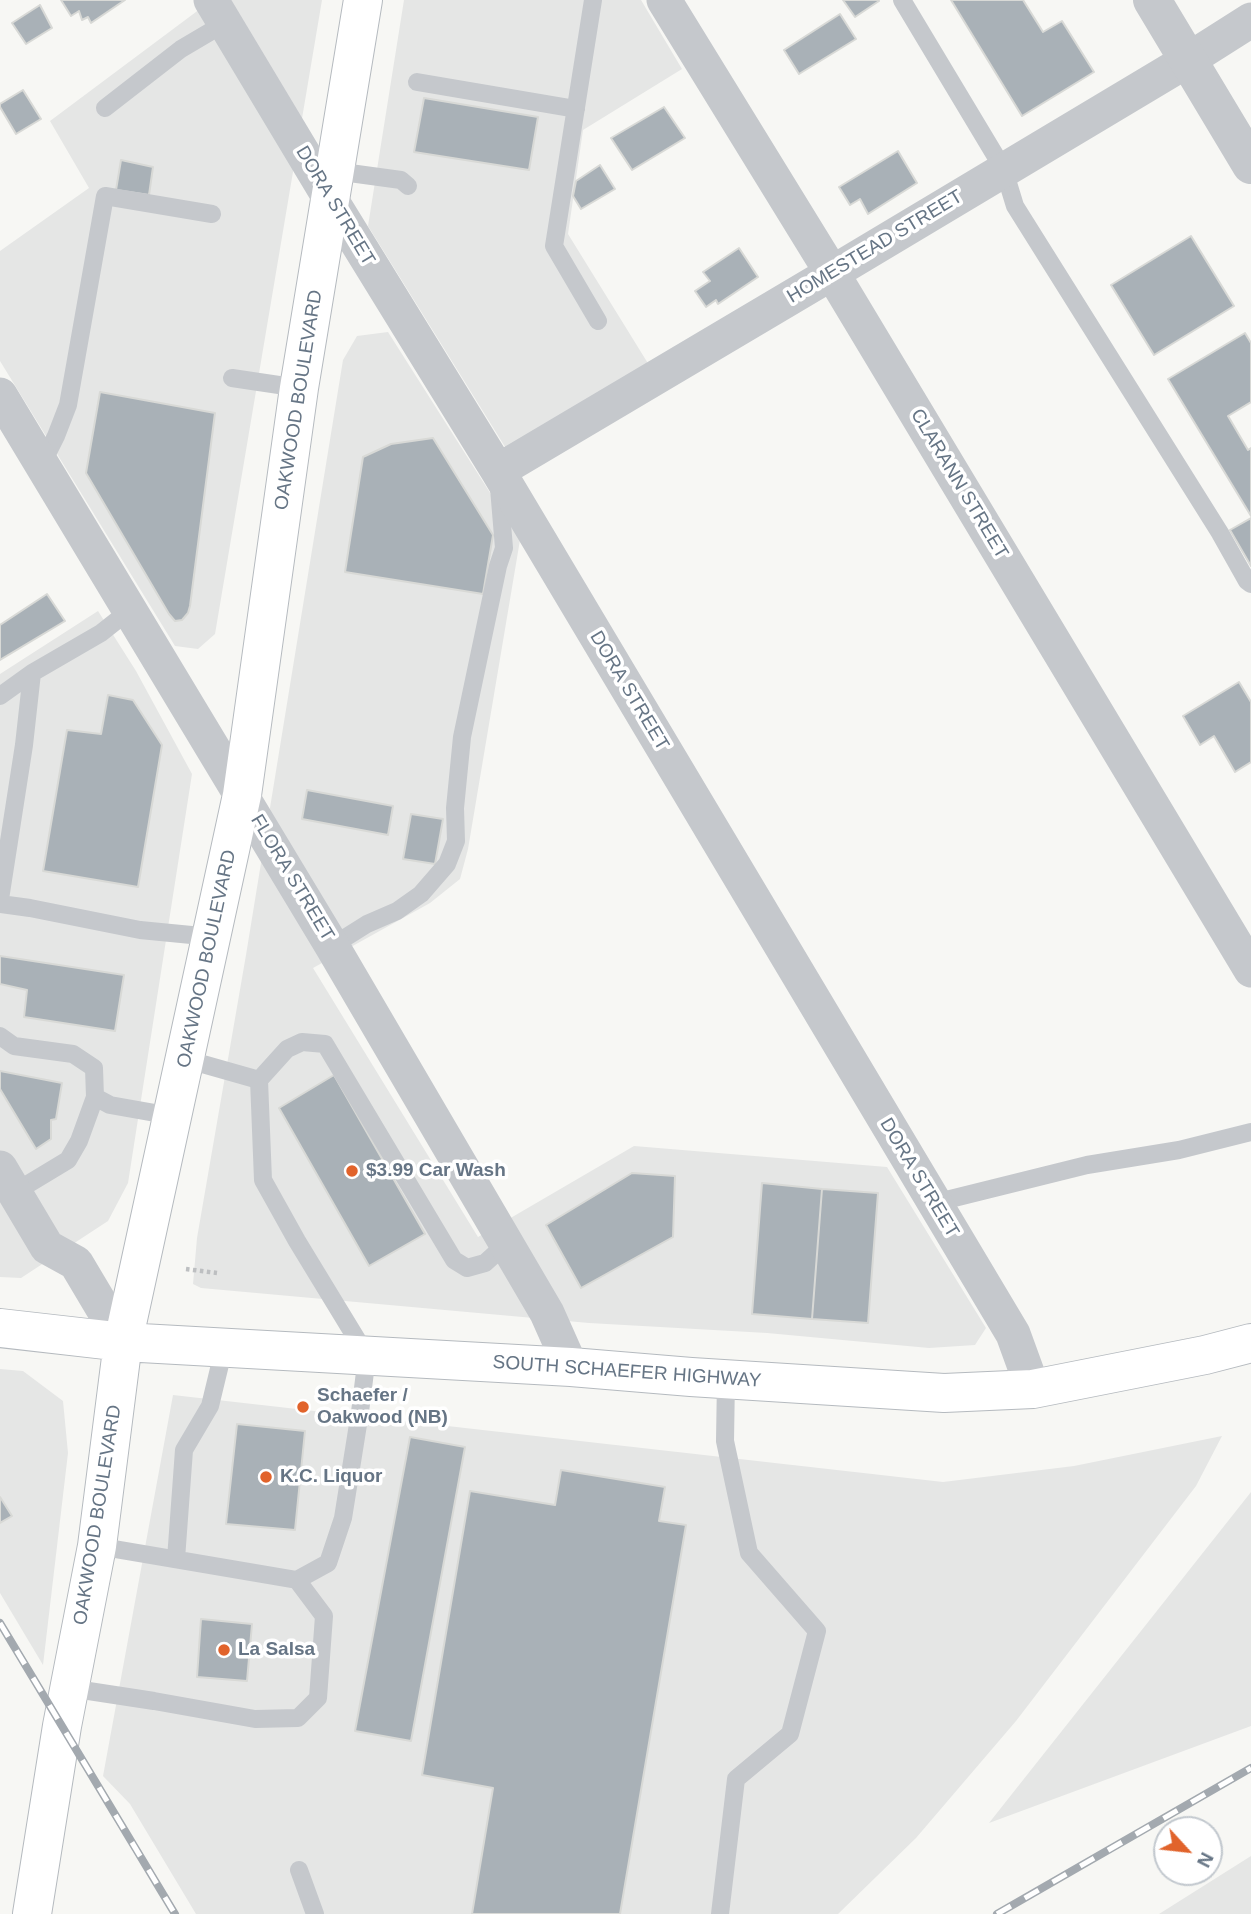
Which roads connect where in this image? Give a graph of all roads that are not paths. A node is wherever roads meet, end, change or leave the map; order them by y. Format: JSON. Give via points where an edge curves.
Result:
{"nodes":[{"id":1,"x":363,"y":0,"type":"edge"},
{"id":2,"x":593,"y":0,"type":"edge"},
{"id":3,"x":664,"y":0,"type":"edge"},
{"id":4,"x":902,"y":0,"type":"edge"},
{"id":5,"x":1152,"y":0,"type":"edge"},
{"id":6,"x":218,"y":12,"type":"edge"},
{"id":7,"x":1251,"y":20,"type":"edge"},
{"id":8,"x":1188,"y":60,"type":"junction"},
{"id":9,"x":417,"y":82,"type":"dead end"},
{"id":10,"x":105,"y":108,"type":"dead end"},
{"id":11,"x":576,"y":109,"type":"junction"},
{"id":12,"x":1251,"y":165,"type":"edge"},
{"id":13,"x":1004,"y":170,"type":"junction"},
{"id":14,"x":333,"y":186,"type":"junction"},
{"id":15,"x":408,"y":186,"type":"dead end"},
{"id":16,"x":212,"y":214,"type":"dead end"},
{"id":17,"x":832,"y":273,"type":"junction"},
{"id":18,"x":598,"y":321,"type":"dead end"},
{"id":19,"x":232,"y":378,"type":"dead end"},
{"id":20,"x":299,"y":388,"type":"junction"},
{"id":21,"x":0,"y":395,"type":"edge"},
{"id":22,"x":42,"y":464,"type":"junction"},
{"id":23,"x":498,"y":471,"type":"junction"},
{"id":24,"x":1251,"y":584,"type":"edge"},
{"id":25,"x":130,"y":610,"type":"junction"},
{"id":26,"x":32,"y":673,"type":"junction"},
{"id":27,"x":0,"y":696,"type":"edge"},
{"id":28,"x":242,"y":795,"type":"junction"},
{"id":29,"x":0,"y":902,"type":"edge"},
{"id":30,"x":212,"y":937,"type":"junction"},
{"id":31,"x":332,"y":946,"type":"junction"},
{"id":32,"x":1251,"y":971,"type":"edge"},
{"id":33,"x":0,"y":1036,"type":"edge"},
{"id":34,"x":185,"y":1059,"type":"junction"},
{"id":35,"x":259,"y":1080,"type":"junction"},
{"id":36,"x":95,"y":1097,"type":"junction"},
{"id":37,"x":172,"y":1116,"type":"junction"},
{"id":38,"x":1251,"y":1132,"type":"edge"},
{"id":39,"x":7,"y":1180,"type":"edge"},
{"id":40,"x":934,"y":1203,"type":"junction"},
{"id":41,"x":506,"y":1244,"type":"junction"},
{"id":42,"x":0,"y":1328,"type":"edge"},
{"id":43,"x":123,"y":1342,"type":"junction"},
{"id":44,"x":1251,"y":1343,"type":"edge"},
{"id":45,"x":224,"y":1348,"type":"junction"},
{"id":46,"x":366,"y":1356,"type":"junction"},
{"id":47,"x":571,"y":1367,"type":"junction"},
{"id":48,"x":726,"y":1379,"type":"junction"},
{"id":49,"x":1032,"y":1389,"type":"junction"},
{"id":50,"x":97,"y":1546,"type":"junction"},
{"id":51,"x":176,"y":1559,"type":"junction"},
{"id":52,"x":297,"y":1580,"type":"junction"},
{"id":53,"x":69,"y":1688,"type":"junction"},
{"id":54,"x":299,"y":1870,"type":"dead end"},
{"id":55,"x":32,"y":1914,"type":"edge"},
{"id":56,"x":315,"y":1914,"type":"edge"},
{"id":57,"x":720,"y":1914,"type":"edge"}],
"edges":[{"from":1,"to":14,"type":"main road","name":"OAKWOOD BOULEVARD"},
{"from":2,"to":11,"type":"lane"},
{"from":3,"to":17,"type":"street","name":"CLARANN STREET"},
{"from":4,"to":13,"type":"lane"},
{"from":5,"to":8,"type":"street"},
{"from":6,"to":10,"type":"lane","via":[[181,50]]},
{"from":6,"to":14,"type":"street","name":"DORA STREET"},
{"from":7,"to":8,"type":"street","name":"HOMESTEAD STREET"},
{"from":8,"to":12,"type":"street"},
{"from":8,"to":13,"type":"street","name":"HOMESTEAD STREET"},
{"from":9,"to":11,"type":"lane"},
{"from":11,"to":18,"type":"lane","via":[[554,246]]},
{"from":13,"to":17,"type":"street","name":"HOMESTEAD STREET"},
{"from":13,"to":24,"type":"lane","via":[[1015,206]]},
{"from":14,"to":15,"type":"lane","via":[[401,180]]},
{"from":14,"to":20,"type":"main road","name":"OAKWOOD BOULEVARD"},
{"from":14,"to":23,"type":"street","name":"DORA STREET"},
{"from":16,"to":22,"type":"lane","via":[[105,196],[68,405]]},
{"from":17,"to":23,"type":"street","name":"HOMESTEAD STREET"},
{"from":17,"to":32,"type":"street","name":"CLARANN STREET"},
{"from":19,"to":20,"type":"lane"},
{"from":20,"to":28,"type":"main road","name":"OAKWOOD BOULEVARD"},
{"from":21,"to":22,"type":"street","name":"FLORA STREET"},
{"from":22,"to":25,"type":"street","name":"FLORA STREET"},
{"from":23,"to":31,"type":"lane","via":[[504,548],[462,737],[456,841],[447,864],[421,894]]},
{"from":23,"to":40,"type":"street","name":"DORA STREET"},
{"from":25,"to":26,"type":"lane","via":[[101,633]]},
{"from":25,"to":28,"type":"street","name":"FLORA STREET"},
{"from":26,"to":27,"type":"lane"},
{"from":26,"to":29,"type":"lane"},
{"from":28,"to":30,"type":"main road","name":"OAKWOOD BOULEVARD"},
{"from":28,"to":31,"type":"street","name":"FLORA STREET"},
{"from":29,"to":30,"type":"lane","via":[[140,930]]},
{"from":30,"to":34,"type":"main road","name":"OAKWOOD BOULEVARD"},
{"from":31,"to":41,"type":"street","name":"FLORA STREET"},
{"from":33,"to":36,"type":"lane","via":[[14,1046],[73,1054],[94,1069]]},
{"from":34,"to":35,"type":"lane"},
{"from":34,"to":37,"type":"main road","name":"OAKWOOD BOULEVARD"},
{"from":35,"to":41,"type":"lane","via":[[287,1049],[302,1042],[325,1044],[454,1260],[467,1268],[485,1263]]},
{"from":35,"to":46,"type":"lane","via":[[263,1180]]},
{"from":36,"to":37,"type":"lane","via":[[110,1105]]},
{"from":36,"to":39,"type":"lane","via":[[68,1160]]},
{"from":37,"to":43,"type":"main road","name":"OAKWOOD BOULEVARD"},
{"from":38,"to":40,"type":"lane","via":[[1179,1150],[1087,1164]]},
{"from":39,"to":43,"type":"street","via":[[47,1247],[76,1264]]},
{"from":40,"to":49,"type":"street","name":"DORA STREET","via":[[1013,1334]]},
{"from":41,"to":47,"type":"street","name":"FLORA STREET","via":[[547,1313]]},
{"from":42,"to":43,"type":"main road","name":"SOUTH SCHAEFER HIGHWAY"},
{"from":43,"to":45,"type":"main road","name":"SOUTH SCHAEFER HIGHWAY"},
{"from":43,"to":50,"type":"main road","name":"OAKWOOD BOULEVARD"},
{"from":44,"to":49,"type":"main road","name":"SOUTH SCHAEFER HIGHWAY"},
{"from":45,"to":46,"type":"main road","name":"SOUTH SCHAEFER HIGHWAY"},
{"from":45,"to":51,"type":"lane","via":[[210,1406],[184,1450]]},
{"from":46,"to":47,"type":"main road","name":"SOUTH SCHAEFER HIGHWAY"},
{"from":46,"to":52,"type":"lane","via":[[343,1518],[328,1563]]},
{"from":47,"to":48,"type":"main road","name":"SOUTH SCHAEFER HIGHWAY"},
{"from":48,"to":49,"type":"main road","name":"SOUTH SCHAEFER HIGHWAY","via":[[944,1393]]},
{"from":48,"to":57,"type":"lane","via":[[725,1441],[749,1553],[817,1631],[790,1734],[736,1779]]},
{"from":50,"to":51,"type":"lane"},
{"from":50,"to":53,"type":"main road","name":"OAKWOOD BOULEVARD"},
{"from":51,"to":52,"type":"lane"},
{"from":52,"to":53,"type":"lane","via":[[324,1616],[318,1698],[298,1718],[255,1719]]},
{"from":53,"to":55,"type":"main road","name":"OAKWOOD BOULEVARD"},
{"from":54,"to":56,"type":"lane"}]}
